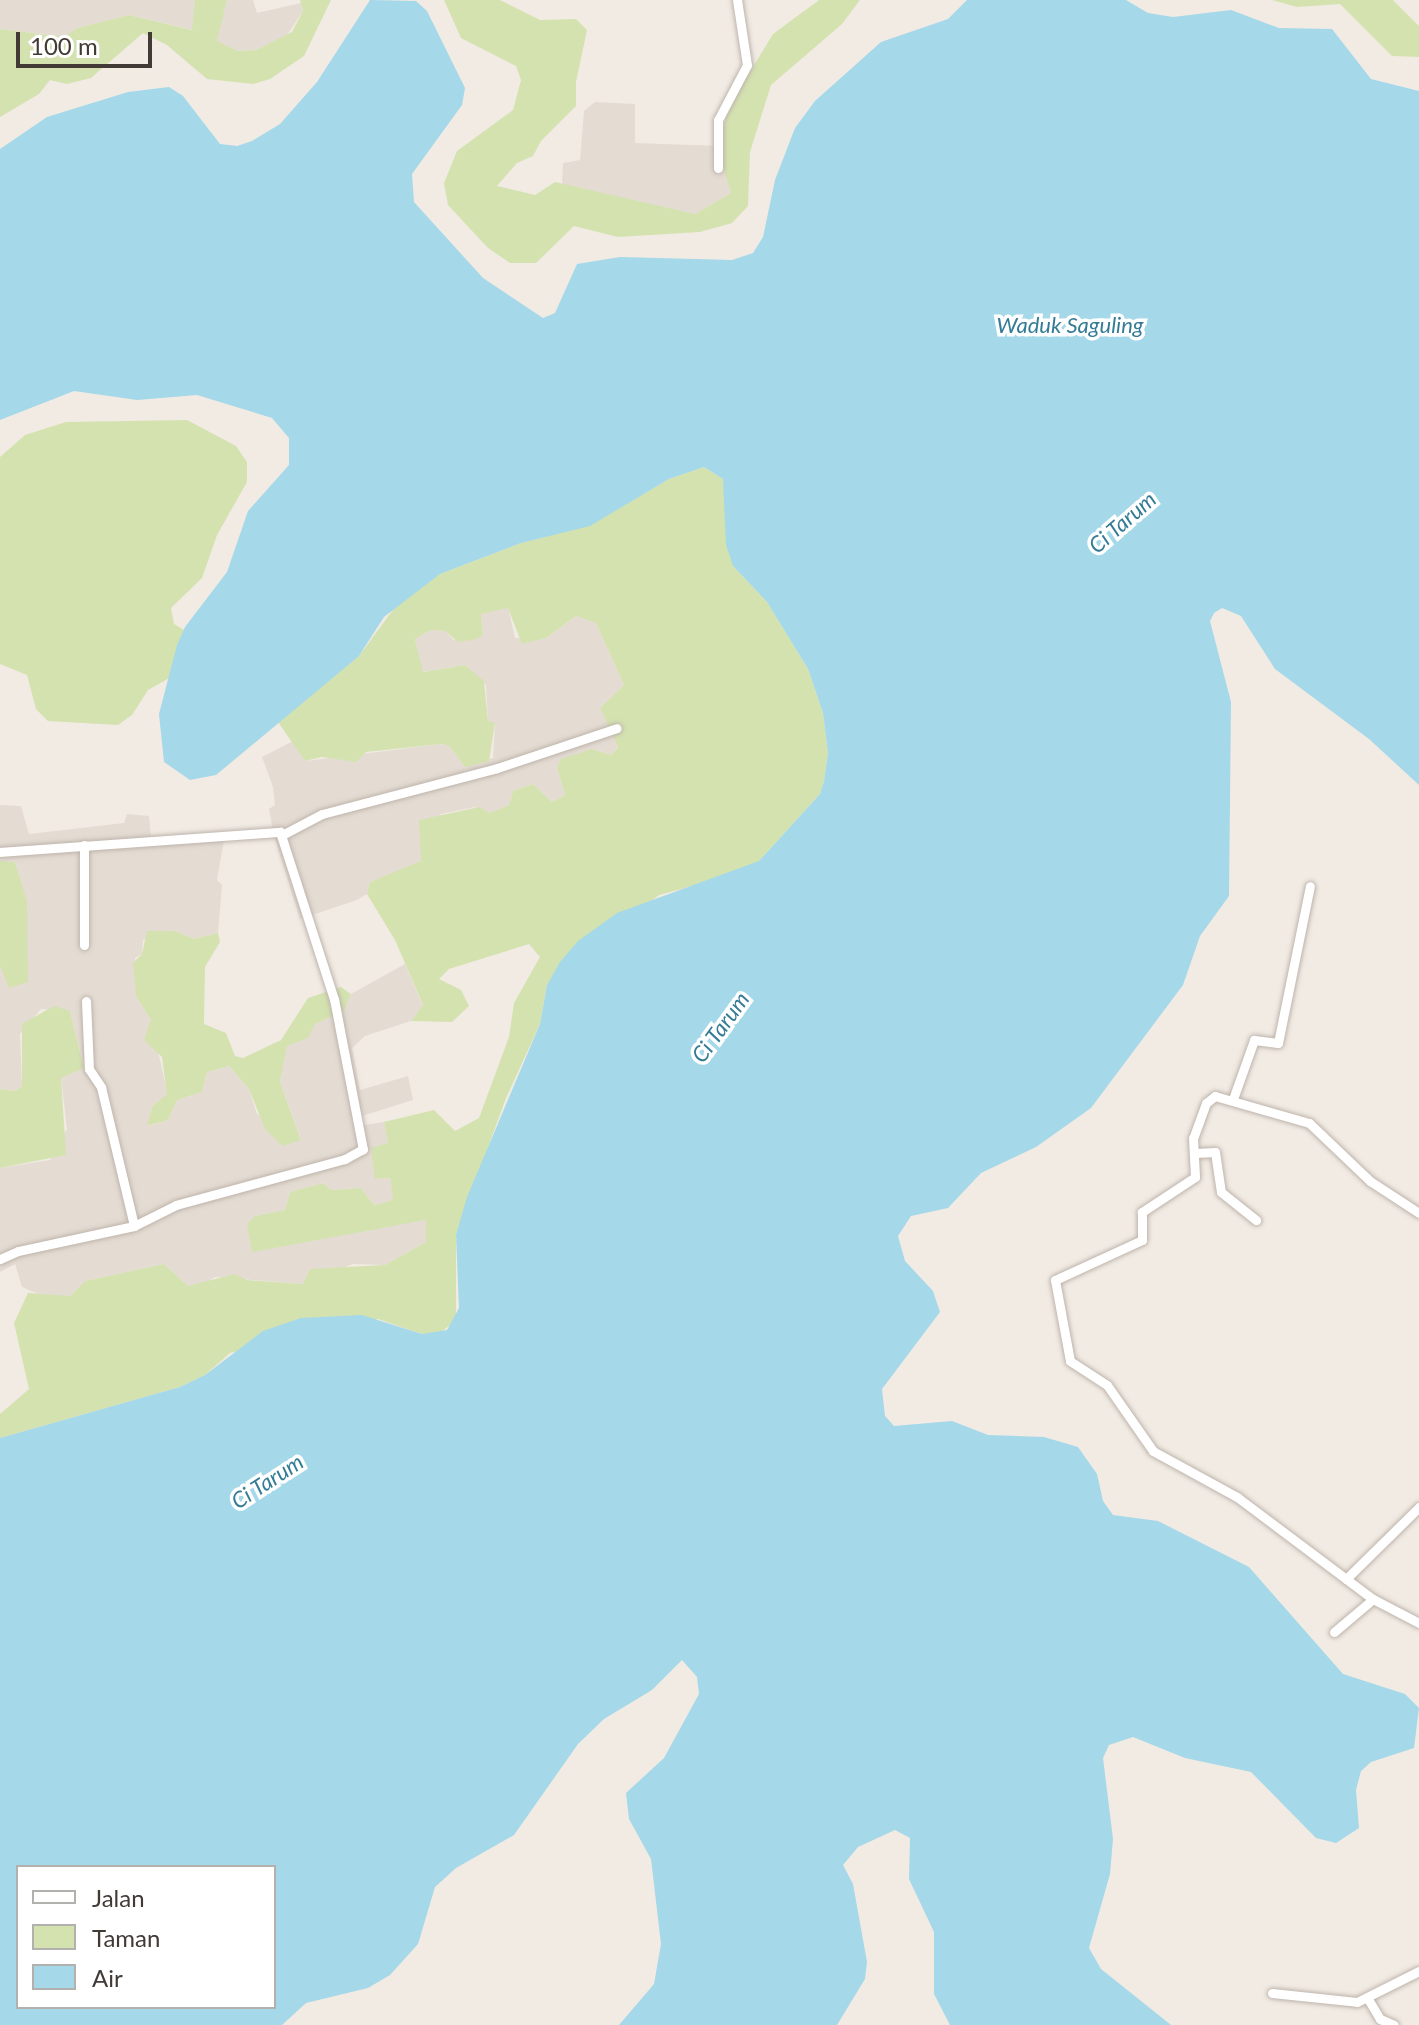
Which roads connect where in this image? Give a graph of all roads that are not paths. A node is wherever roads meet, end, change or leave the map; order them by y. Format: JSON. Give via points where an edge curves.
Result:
{"nodes":[{"id":1,"x":737,"y":0,"type":"edge"},
{"id":2,"x":718,"y":168,"type":"dead end"},
{"id":3,"x":617,"y":728,"type":"dead end"},
{"id":4,"x":282,"y":835,"type":"junction"},
{"id":5,"x":84,"y":845,"type":"junction"},
{"id":6,"x":0,"y":852,"type":"edge"},
{"id":7,"x":1310,"y":886,"type":"dead end"},
{"id":8,"x":84,"y":945,"type":"dead end"},
{"id":9,"x":86,"y":1001,"type":"dead end"},
{"id":10,"x":1233,"y":1099,"type":"junction"},
{"id":11,"x":1195,"y":1153,"type":"junction"},
{"id":12,"x":1419,"y":1213,"type":"edge"},
{"id":13,"x":1256,"y":1220,"type":"dead end"},
{"id":14,"x":134,"y":1226,"type":"junction"},
{"id":15,"x":0,"y":1259,"type":"edge"},
{"id":16,"x":1419,"y":1507,"type":"edge"},
{"id":17,"x":1346,"y":1579,"type":"junction"},
{"id":18,"x":1373,"y":1599,"type":"junction"},
{"id":19,"x":1419,"y":1623,"type":"edge"},
{"id":20,"x":1334,"y":1632,"type":"dead end"},
{"id":21,"x":1419,"y":1971,"type":"edge"},
{"id":22,"x":1272,"y":1993,"type":"dead end"},
{"id":23,"x":1368,"y":1999,"type":"junction"},
{"id":24,"x":1394,"y":2025,"type":"edge"}],
"edges":[{"from":1,"to":2,"type":"street","via":[[747,65],[718,120]]},
{"from":3,"to":4,"type":"street","via":[[497,768],[322,814]]},
{"from":4,"to":5,"type":"street","via":[[276,830],[252,836]]},
{"from":4,"to":14,"type":"street","via":[[334,999],[363,1149],[345,1159],[176,1205]]},
{"from":5,"to":6,"type":"street"},
{"from":5,"to":8,"type":"street"},
{"from":7,"to":10,"type":"street","via":[[1278,1043],[1254,1040]]},
{"from":9,"to":14,"type":"street","via":[[89,1069],[101,1087]]},
{"from":10,"to":11,"type":"street","via":[[1210,1098],[1195,1130]]},
{"from":10,"to":12,"type":"street","via":[[1309,1123],[1370,1181]]},
{"from":11,"to":13,"type":"street","via":[[1215,1152],[1221,1192]]},
{"from":11,"to":17,"type":"street","via":[[1191,1182],[1142,1212],[1142,1240],[1056,1277],[1070,1361],[1107,1385],[1153,1451],[1237,1497]]},
{"from":14,"to":15,"type":"street"},
{"from":16,"to":17,"type":"street"},
{"from":17,"to":18,"type":"street"},
{"from":18,"to":19,"type":"street"},
{"from":18,"to":20,"type":"street"},
{"from":21,"to":23,"type":"street"},
{"from":22,"to":23,"type":"street","via":[[1346,2002]]},
{"from":23,"to":24,"type":"street","via":[[1380,2019]]}]}
